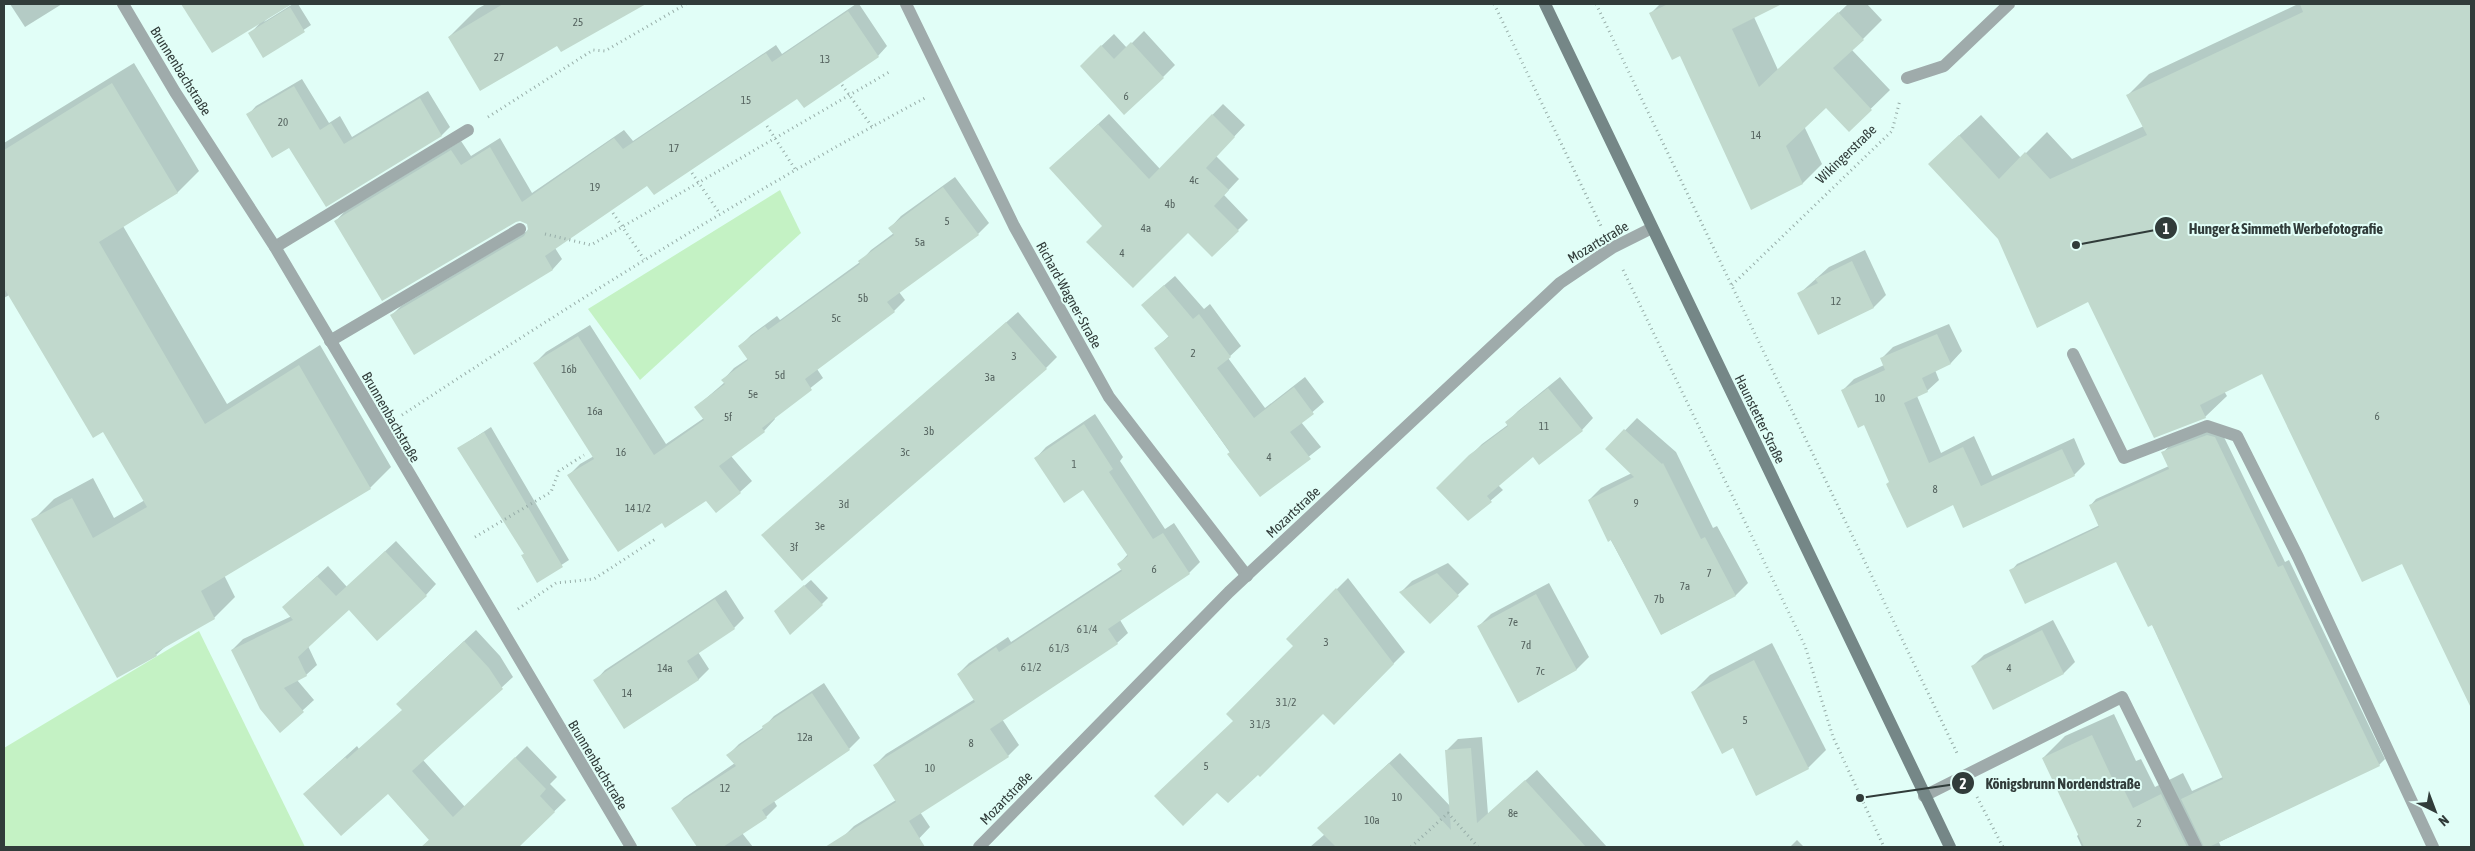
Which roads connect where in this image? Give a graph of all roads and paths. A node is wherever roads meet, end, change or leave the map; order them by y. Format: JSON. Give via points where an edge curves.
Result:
{"nodes":[{"id":1,"x":122,"y":4,"type":"edge"},
{"id":2,"x":686,"y":4,"type":"edge"},
{"id":3,"x":906,"y":4,"type":"edge"},
{"id":4,"x":1494,"y":4,"type":"edge"},
{"id":5,"x":1545,"y":4,"type":"edge"},
{"id":6,"x":1596,"y":4,"type":"edge"},
{"id":7,"x":2009,"y":4,"type":"edge"},
{"id":8,"x":891,"y":71,"type":"dead end"},
{"id":9,"x":1907,"y":78,"type":"joint"},
{"id":10,"x":842,"y":85,"type":"dead end"},
{"id":11,"x":946,"y":89,"type":"junction"},
{"id":12,"x":850,"y":95,"type":"junction"},
{"id":13,"x":766,"y":126,"type":"dead end"},
{"id":14,"x":873,"y":128,"type":"junction"},
{"id":15,"x":468,"y":130,"type":"joint"},
{"id":16,"x":775,"y":139,"type":"junction"},
{"id":17,"x":795,"y":169,"type":"junction"},
{"id":18,"x":692,"y":173,"type":"dead end"},
{"id":19,"x":698,"y":183,"type":"junction"},
{"id":20,"x":613,"y":212,"type":"dead end"},
{"id":21,"x":720,"y":214,"type":"junction"},
{"id":22,"x":623,"y":228,"type":"junction"},
{"id":23,"x":1652,"y":228,"type":"junction"},
{"id":24,"x":520,"y":229,"type":"joint"},
{"id":25,"x":275,"y":247,"type":"junction"},
{"id":26,"x":1612,"y":248,"type":"junction"},
{"id":27,"x":644,"y":259,"type":"junction"},
{"id":28,"x":1732,"y":285,"type":"junction"},
{"id":29,"x":330,"y":341,"type":"junction"},
{"id":30,"x":2073,"y":354,"type":"dead end"},
{"id":31,"x":382,"y":430,"type":"junction"},
{"id":32,"x":584,"y":454,"type":"dead end"},
{"id":33,"x":657,"y":538,"type":"dead end"},
{"id":34,"x":453,"y":550,"type":"junction"},
{"id":35,"x":1247,"y":576,"type":"junction"},
{"id":36,"x":498,"y":623,"type":"junction"},
{"id":37,"x":1967,"y":774,"type":"junction"},
{"id":38,"x":1924,"y":796,"type":"junction"},
{"id":39,"x":630,"y":847,"type":"edge"},
{"id":40,"x":978,"y":847,"type":"edge"},
{"id":41,"x":1411,"y":847,"type":"edge"},
{"id":42,"x":1478,"y":847,"type":"edge"},
{"id":43,"x":1884,"y":847,"type":"edge"},
{"id":44,"x":1950,"y":847,"type":"edge"},
{"id":45,"x":2003,"y":847,"type":"edge"},
{"id":46,"x":2196,"y":847,"type":"edge"},
{"id":47,"x":2434,"y":847,"type":"edge"}],
"edges":[{"from":1,"to":25,"type":"street","name":"Brunnenbachstraße"},
{"from":2,"to":15,"type":"path","via":[[605,51],[593,50]]},
{"from":3,"to":11,"type":"street","name":"Richard-Wagner-Straße"},
{"from":4,"to":26,"type":"path"},
{"from":5,"to":23,"type":"main road","name":"Haunstetter Straße"},
{"from":6,"to":28,"type":"path"},
{"from":7,"to":9,"type":"street","via":[[1944,66]]},
{"from":8,"to":12,"type":"path"},
{"from":9,"to":28,"type":"path","name":"Wikingerstraße","via":[[1892,131]]},
{"from":10,"to":12,"type":"path"},
{"from":11,"to":14,"type":"path"},
{"from":11,"to":35,"type":"street","name":"Richard-Wagner-Straße","via":[[1014,226],[1108,397]]},
{"from":12,"to":14,"type":"path"},
{"from":12,"to":16,"type":"path"},
{"from":13,"to":16,"type":"path"},
{"from":14,"to":17,"type":"path"},
{"from":15,"to":25,"type":"street"},
{"from":16,"to":17,"type":"path"},
{"from":16,"to":19,"type":"path"},
{"from":17,"to":21,"type":"path"},
{"from":18,"to":19,"type":"path"},
{"from":19,"to":21,"type":"path"},
{"from":19,"to":22,"type":"path"},
{"from":20,"to":22,"type":"path"},
{"from":21,"to":27,"type":"path"},
{"from":22,"to":24,"type":"path","via":[[591,244]]},
{"from":22,"to":27,"type":"path"},
{"from":23,"to":26,"type":"street","name":"Mozartstraße"},
{"from":23,"to":38,"type":"main road","name":"Haunstetter Straße"},
{"from":24,"to":29,"type":"street"},
{"from":25,"to":29,"type":"street","name":"Brunnenbachstraße"},
{"from":26,"to":35,"type":"street","name":"Mozartstraße","via":[[1560,283]]},
{"from":26,"to":43,"type":"path","via":[[1805,646],[1833,738]]},
{"from":27,"to":31,"type":"path","via":[[558,312]]},
{"from":28,"to":37,"type":"path"},
{"from":29,"to":31,"type":"street","name":"Brunnenbachstraße"},
{"from":30,"to":47,"type":"street","via":[[2124,458],[2207,426],[2236,436],[2298,557]]},
{"from":31,"to":34,"type":"street","name":"Brunnenbachstraße"},
{"from":32,"to":34,"type":"path","via":[[558,470],[551,492]]},
{"from":33,"to":36,"type":"path","via":[[594,579],[556,583]]},
{"from":34,"to":36,"type":"street","name":"Brunnenbachstraße"},
{"from":35,"to":40,"type":"street","name":"Mozartstraße"},
{"from":36,"to":39,"type":"street","name":"Brunnenbachstraße"},
{"from":37,"to":38,"type":"street"},
{"from":37,"to":45,"type":"path"},
{"from":37,"to":46,"type":"street","via":[[2122,697]]},
{"from":38,"to":44,"type":"main road","name":"Haunstetter Straße"},
{"from":41,"to":42,"type":"path","via":[[1448,813]]}]}
